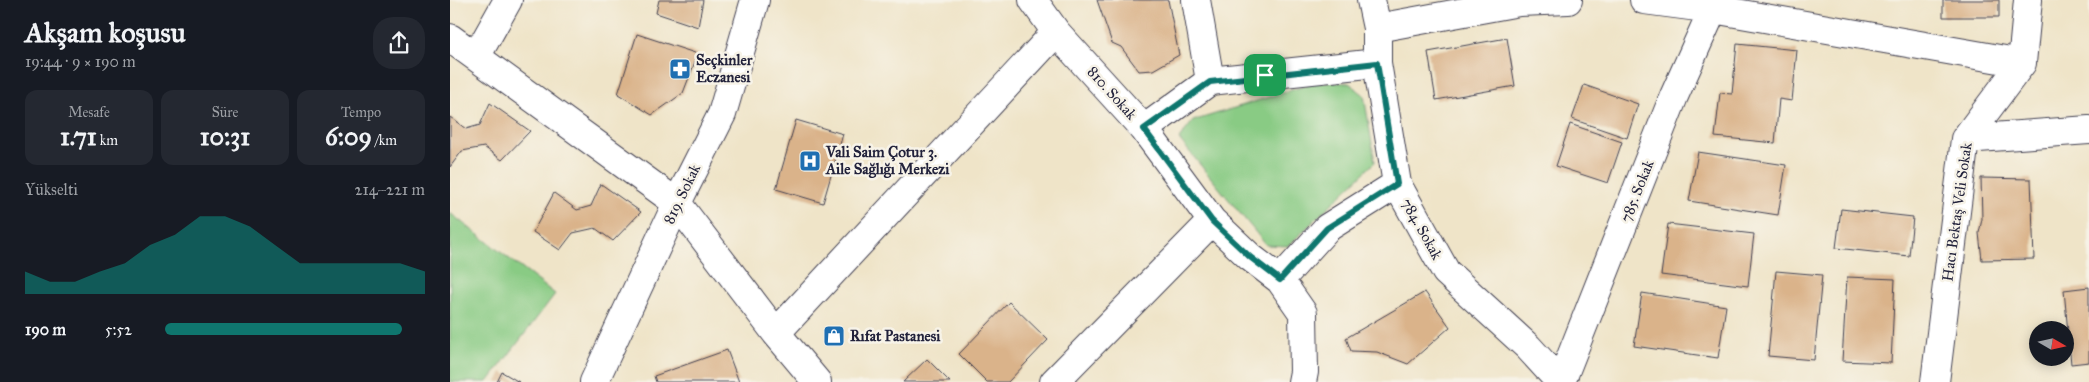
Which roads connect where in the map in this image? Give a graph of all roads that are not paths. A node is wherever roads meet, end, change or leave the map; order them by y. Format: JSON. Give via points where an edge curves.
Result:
{"nodes":[{"id":1,"x":508,"y":0,"type":"edge"},
{"id":2,"x":755,"y":0,"type":"edge"},
{"id":3,"x":1033,"y":0,"type":"edge"},
{"id":4,"x":1196,"y":0,"type":"edge"},
{"id":5,"x":1371,"y":0,"type":"edge"},
{"id":6,"x":1568,"y":0,"type":"edge"},
{"id":7,"x":1644,"y":0,"type":"edge"},
{"id":8,"x":2028,"y":0,"type":"edge"},
{"id":9,"x":1713,"y":4,"type":"edge"},
{"id":10,"x":1377,"y":28,"type":"junction"},
{"id":11,"x":1056,"y":32,"type":"junction"},
{"id":12,"x":450,"y":38,"type":"edge"},
{"id":13,"x":476,"y":57,"type":"junction"},
{"id":14,"x":1377,"y":63,"type":"junction"},
{"id":15,"x":2022,"y":63,"type":"junction"},
{"id":16,"x":1210,"y":82,"type":"junction"},
{"id":17,"x":1144,"y":129,"type":"junction"},
{"id":18,"x":2089,"y":130,"type":"edge"},
{"id":19,"x":1965,"y":139,"type":"junction"},
{"id":20,"x":1397,"y":184,"type":"junction"},
{"id":21,"x":676,"y":203,"type":"junction"},
{"id":22,"x":1212,"y":221,"type":"junction"},
{"id":23,"x":1280,"y":280,"type":"junction"},
{"id":24,"x":776,"y":333,"type":"junction"},
{"id":25,"x":594,"y":382,"type":"edge"},
{"id":26,"x":817,"y":382,"type":"edge"},
{"id":27,"x":1054,"y":382,"type":"edge"},
{"id":28,"x":1302,"y":382,"type":"edge"},
{"id":29,"x":1561,"y":382,"type":"edge"},
{"id":30,"x":1935,"y":382,"type":"edge"}],
"edges":[{"from":1,"to":13,"type":"street"},
{"from":2,"to":21,"type":"street","name":"819. Sokak","via":[[722,114]]},
{"from":3,"to":11,"type":"street","name":"810. Sokak"},
{"from":4,"to":16,"type":"street"},
{"from":5,"to":10,"type":"street","name":"784. Sokak"},
{"from":6,"to":10,"type":"street","via":[[1519,2]]},
{"from":7,"to":9,"type":"street"},
{"from":8,"to":15,"type":"street"},
{"from":9,"to":15,"type":"street"},
{"from":9,"to":29,"type":"street","name":"785. Sokak"},
{"from":10,"to":14,"type":"street","name":"784. Sokak"},
{"from":11,"to":17,"type":"street","name":"810. Sokak"},
{"from":11,"to":24,"type":"street"},
{"from":12,"to":13,"type":"street"},
{"from":13,"to":21,"type":"street"},
{"from":14,"to":16,"type":"street"},
{"from":14,"to":20,"type":"street","name":"784. Sokak"},
{"from":15,"to":19,"type":"street","name":"Hacı Bektaş Veli Sokak"},
{"from":16,"to":17,"type":"street"},
{"from":17,"to":22,"type":"street","name":"810. Sokak"},
{"from":18,"to":19,"type":"street"},
{"from":19,"to":30,"type":"street","name":"Hacı Bektaş Veli Sokak"},
{"from":20,"to":23,"type":"street","via":[[1327,228]]},
{"from":20,"to":29,"type":"street","name":"784. Sokak","via":[[1446,272]]},
{"from":21,"to":24,"type":"street"},
{"from":21,"to":25,"type":"street","name":"819. Sokak"},
{"from":22,"to":23,"type":"street","name":"810. Sokak"},
{"from":22,"to":27,"type":"street"},
{"from":23,"to":28,"type":"street","name":"810. Sokak","via":[[1303,312]]},
{"from":24,"to":26,"type":"street"}]}
